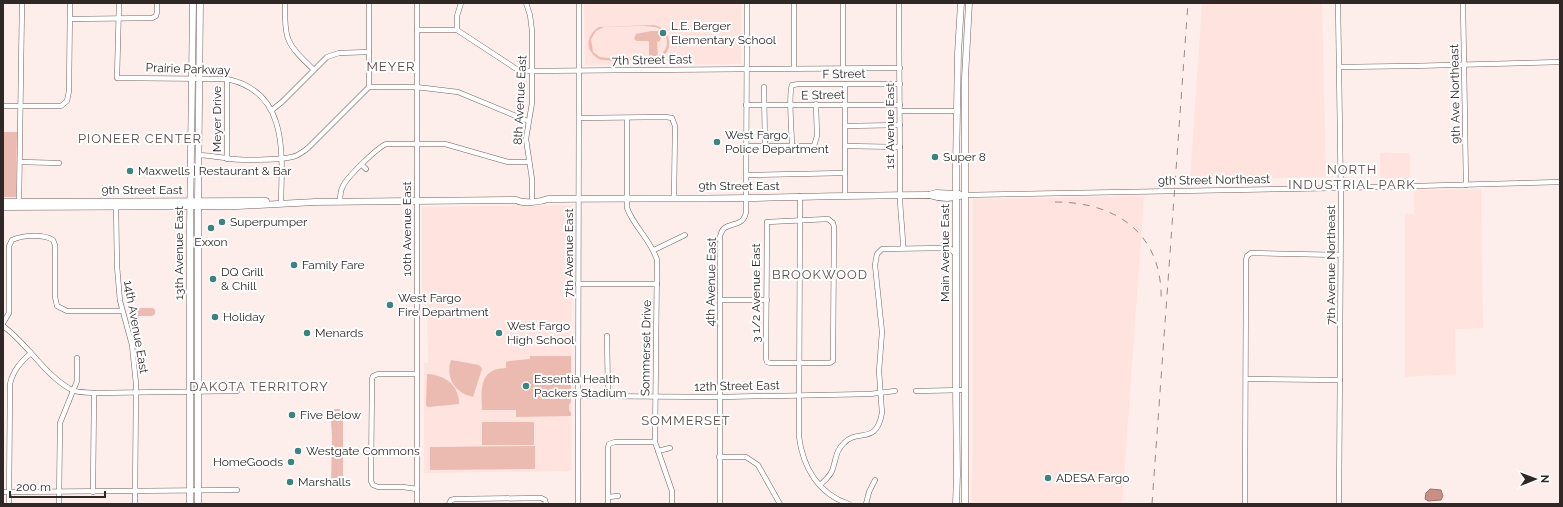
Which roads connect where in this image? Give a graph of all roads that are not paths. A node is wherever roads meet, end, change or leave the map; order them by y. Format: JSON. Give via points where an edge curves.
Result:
{"nodes":[{"id":1,"x":22,"y":3,"type":"edge"},
{"id":2,"x":70,"y":3,"type":"edge"},
{"id":3,"x":119,"y":3,"type":"edge"},
{"id":4,"x":158,"y":3,"type":"edge"},
{"id":5,"x":193,"y":3,"type":"edge"},
{"id":6,"x":200,"y":3,"type":"edge"},
{"id":7,"x":286,"y":3,"type":"edge"},
{"id":8,"x":369,"y":3,"type":"edge"},
{"id":9,"x":417,"y":3,"type":"edge"},
{"id":10,"x":461,"y":3,"type":"edge"},
{"id":11,"x":526,"y":3,"type":"edge"},
{"id":12,"x":579,"y":3,"type":"edge"},
{"id":13,"x":747,"y":3,"type":"edge"},
{"id":14,"x":794,"y":3,"type":"edge"},
{"id":15,"x":843,"y":3,"type":"edge"},
{"id":16,"x":899,"y":3,"type":"edge"},
{"id":17,"x":961,"y":3,"type":"edge"},
{"id":18,"x":967,"y":3,"type":"edge"},
{"id":19,"x":1338,"y":3,"type":"edge"},
{"id":20,"x":1463,"y":3,"type":"edge"},
{"id":21,"x":118,"y":18,"type":"junction"},
{"id":22,"x":70,"y":19,"type":"junction"},
{"id":23,"x":416,"y":30,"type":"junction"},
{"id":24,"x":457,"y":30,"type":"junction"},
{"id":25,"x":369,"y":52,"type":"junction"},
{"id":26,"x":1560,"y":62,"type":"edge"},
{"id":27,"x":1464,"y":65,"type":"junction"},
{"id":28,"x":1340,"y":67,"type":"junction"},
{"id":29,"x":794,"y":68,"type":"junction"},
{"id":30,"x":900,"y":68,"type":"junction"},
{"id":31,"x":313,"y":69,"type":"junction"},
{"id":32,"x":746,"y":69,"type":"junction"},
{"id":33,"x":842,"y":69,"type":"junction"},
{"id":34,"x":580,"y":71,"type":"junction"},
{"id":35,"x":533,"y":72,"type":"junction"},
{"id":36,"x":192,"y":79,"type":"junction"},
{"id":37,"x":199,"y":79,"type":"junction"},
{"id":38,"x":227,"y":80,"type":"junction"},
{"id":39,"x":845,"y":84,"type":"junction"},
{"id":40,"x":900,"y":84,"type":"junction"},
{"id":41,"x":369,"y":87,"type":"junction"},
{"id":42,"x":416,"y":87,"type":"junction"},
{"id":43,"x":764,"y":88,"type":"dead end"},
{"id":44,"x":816,"y":104,"type":"junction"},
{"id":45,"x":845,"y":104,"type":"junction"},
{"id":46,"x":746,"y":105,"type":"junction"},
{"id":47,"x":764,"y":105,"type":"junction"},
{"id":48,"x":791,"y":105,"type":"junction"},
{"id":49,"x":900,"y":105,"type":"junction"},
{"id":50,"x":3,"y":106,"type":"edge"},
{"id":51,"x":21,"y":106,"type":"junction"},
{"id":52,"x":272,"y":110,"type":"junction"},
{"id":53,"x":900,"y":111,"type":"junction"},
{"id":54,"x":957,"y":111,"type":"junction"},
{"id":55,"x":579,"y":118,"type":"junction"},
{"id":56,"x":627,"y":118,"type":"junction"},
{"id":57,"x":528,"y":121,"type":"junction"},
{"id":58,"x":900,"y":125,"type":"junction"},
{"id":59,"x":846,"y":126,"type":"junction"},
{"id":60,"x":417,"y":143,"type":"junction"},
{"id":61,"x":746,"y":146,"type":"junction"},
{"id":62,"x":765,"y":146,"type":"junction"},
{"id":63,"x":792,"y":146,"type":"junction"},
{"id":64,"x":845,"y":146,"type":"junction"},
{"id":65,"x":900,"y":147,"type":"junction"},
{"id":66,"x":964,"y":148,"type":"junction"},
{"id":67,"x":198,"y":155,"type":"junction"},
{"id":68,"x":281,"y":158,"type":"junction"},
{"id":69,"x":227,"y":159,"type":"junction"},
{"id":70,"x":20,"y":162,"type":"junction"},
{"id":71,"x":529,"y":162,"type":"junction"},
{"id":72,"x":59,"y":163,"type":"dead end"},
{"id":73,"x":362,"y":165,"type":"junction"},
{"id":74,"x":366,"y":169,"type":"dead end"},
{"id":75,"x":845,"y":173,"type":"junction"},
{"id":76,"x":746,"y":175,"type":"junction"},
{"id":77,"x":1560,"y":182,"type":"edge"},
{"id":78,"x":1466,"y":185,"type":"junction"},
{"id":79,"x":1341,"y":188,"type":"junction"},
{"id":80,"x":900,"y":195,"type":"junction"},
{"id":81,"x":964,"y":195,"type":"junction"},
{"id":82,"x":800,"y":196,"type":"junction"},
{"id":83,"x":845,"y":196,"type":"junction"},
{"id":84,"x":956,"y":196,"type":"junction"},
{"id":85,"x":532,"y":198,"type":"junction"},
{"id":86,"x":579,"y":198,"type":"junction"},
{"id":87,"x":627,"y":198,"type":"junction"},
{"id":88,"x":674,"y":198,"type":"junction"},
{"id":89,"x":746,"y":198,"type":"junction"},
{"id":90,"x":548,"y":199,"type":"junction"},
{"id":91,"x":516,"y":200,"type":"junction"},
{"id":92,"x":416,"y":201,"type":"junction"},
{"id":93,"x":3,"y":202,"type":"edge"},
{"id":94,"x":340,"y":202,"type":"junction"},
{"id":95,"x":281,"y":203,"type":"junction"},
{"id":96,"x":19,"y":204,"type":"junction"},
{"id":97,"x":116,"y":204,"type":"junction"},
{"id":98,"x":190,"y":204,"type":"junction"},
{"id":99,"x":198,"y":204,"type":"junction"},
{"id":100,"x":3,"y":207,"type":"edge"},
{"id":101,"x":800,"y":220,"type":"junction"},
{"id":102,"x":685,"y":235,"type":"dead end"},
{"id":103,"x":903,"y":248,"type":"junction"},
{"id":104,"x":654,"y":250,"type":"junction"},
{"id":105,"x":956,"y":254,"type":"junction"},
{"id":106,"x":1340,"y":255,"type":"junction"},
{"id":107,"x":578,"y":284,"type":"junction"},
{"id":108,"x":657,"y":284,"type":"junction"},
{"id":109,"x":720,"y":300,"type":"junction"},
{"id":110,"x":766,"y":300,"type":"junction"},
{"id":111,"x":121,"y":311,"type":"junction"},
{"id":112,"x":3,"y":323,"type":"edge"},
{"id":113,"x":3,"y":326,"type":"edge"},
{"id":114,"x":607,"y":336,"type":"dead end"},
{"id":115,"x":31,"y":353,"type":"junction"},
{"id":116,"x":77,"y":358,"type":"dead end"},
{"id":117,"x":799,"y":363,"type":"junction"},
{"id":118,"x":416,"y":374,"type":"junction"},
{"id":119,"x":1246,"y":379,"type":"junction"},
{"id":120,"x":1340,"y":380,"type":"junction"},
{"id":121,"x":73,"y":390,"type":"junction"},
{"id":122,"x":956,"y":390,"type":"junction"},
{"id":123,"x":964,"y":390,"type":"junction"},
{"id":124,"x":198,"y":391,"type":"junction"},
{"id":125,"x":237,"y":391,"type":"dead end"},
{"id":126,"x":895,"y":391,"type":"dead end"},
{"id":127,"x":916,"y":391,"type":"dead end"},
{"id":128,"x":136,"y":392,"type":"junction"},
{"id":129,"x":190,"y":392,"type":"junction"},
{"id":130,"x":880,"y":392,"type":"junction"},
{"id":131,"x":94,"y":393,"type":"junction"},
{"id":132,"x":800,"y":395,"type":"junction"},
{"id":133,"x":579,"y":396,"type":"junction"},
{"id":134,"x":608,"y":396,"type":"junction"},
{"id":135,"x":656,"y":397,"type":"junction"},
{"id":136,"x":720,"y":397,"type":"junction"},
{"id":137,"x":655,"y":442,"type":"junction"},
{"id":138,"x":670,"y":448,"type":"dead end"},
{"id":139,"x":658,"y":451,"type":"junction"},
{"id":140,"x":720,"y":457,"type":"junction"},
{"id":141,"x":875,"y":480,"type":"dead end"},
{"id":142,"x":820,"y":485,"type":"junction"},
{"id":143,"x":417,"y":489,"type":"junction"},
{"id":144,"x":197,"y":490,"type":"junction"},
{"id":145,"x":237,"y":490,"type":"dead end"},
{"id":146,"x":136,"y":491,"type":"junction"},
{"id":147,"x":190,"y":491,"type":"junction"},
{"id":148,"x":3,"y":492,"type":"edge"},
{"id":149,"x":9,"y":492,"type":"junction"},
{"id":150,"x":59,"y":492,"type":"junction"},
{"id":151,"x":93,"y":492,"type":"junction"},
{"id":152,"x":608,"y":496,"type":"junction"},
{"id":153,"x":618,"y":496,"type":"dead end"},
{"id":154,"x":9,"y":504,"type":"edge"},
{"id":155,"x":60,"y":504,"type":"edge"},
{"id":156,"x":136,"y":504,"type":"edge"},
{"id":157,"x":190,"y":504,"type":"edge"},
{"id":158,"x":198,"y":504,"type":"edge"},
{"id":159,"x":417,"y":504,"type":"edge"},
{"id":160,"x":449,"y":504,"type":"edge"},
{"id":161,"x":546,"y":504,"type":"edge"},
{"id":162,"x":578,"y":504,"type":"edge"},
{"id":163,"x":608,"y":504,"type":"edge"},
{"id":164,"x":672,"y":504,"type":"edge"},
{"id":165,"x":720,"y":504,"type":"edge"},
{"id":166,"x":780,"y":504,"type":"edge"},
{"id":167,"x":849,"y":504,"type":"edge"},
{"id":168,"x":866,"y":504,"type":"edge"},
{"id":169,"x":956,"y":504,"type":"edge"},
{"id":170,"x":965,"y":504,"type":"edge"},
{"id":171,"x":1245,"y":504,"type":"edge"},
{"id":172,"x":1339,"y":504,"type":"edge"}],
"edges":[{"from":1,"to":51,"type":"street"},
{"from":2,"to":22,"type":"street"},
{"from":3,"to":21,"type":"street"},
{"from":4,"to":21,"type":"street","via":[[156,16],[152,18]]},
{"from":5,"to":36,"type":"main road","name":"13th Avenue East"},
{"from":6,"to":37,"type":"main road","name":"13th Avenue East"},
{"from":7,"to":31,"type":"street","via":[[286,33],[289,43]]},
{"from":8,"to":25,"type":"street"},
{"from":9,"to":23,"type":"street","name":"10th Avenue East"},
{"from":10,"to":24,"type":"street","via":[[457,16]]},
{"from":11,"to":35,"type":"street","name":"8th Avenue East","via":[[532,31]]},
{"from":12,"to":34,"type":"street","name":"7th Avenue East"},
{"from":13,"to":32,"type":"street","name":"4th Avenue East"},
{"from":14,"to":29,"type":"street"},
{"from":15,"to":33,"type":"street"},
{"from":16,"to":30,"type":"street","name":"1st Avenue East"},
{"from":17,"to":54,"type":"main road","name":"Main Avenue East"},
{"from":18,"to":66,"type":"main road","name":"Main Avenue East","via":[[969,12]]},
{"from":19,"to":28,"type":"street","name":"7th Avenue Northeast"},
{"from":20,"to":27,"type":"street","name":"9th Ave Northeast"},
{"from":21,"to":22,"type":"street"},
{"from":21,"to":36,"type":"street","name":"Prairie Parkway","via":[[117,78]]},
{"from":22,"to":51,"type":"street","via":[[67,101],[61,106]]},
{"from":23,"to":24,"type":"street"},
{"from":23,"to":42,"type":"street","name":"10th Avenue East"},
{"from":24,"to":35,"type":"street","name":"7th Street East","via":[[518,70]]},
{"from":25,"to":31,"type":"street","via":[[331,54]]},
{"from":25,"to":41,"type":"street"},
{"from":26,"to":27,"type":"street"},
{"from":27,"to":28,"type":"street"},
{"from":27,"to":78,"type":"street","name":"9th Ave Northeast"},
{"from":28,"to":79,"type":"street","name":"7th Avenue Northeast"},
{"from":29,"to":32,"type":"street","name":"7th Street East"},
{"from":29,"to":33,"type":"street","name":"7th Street East"},
{"from":30,"to":33,"type":"street","name":"7th Street East"},
{"from":30,"to":40,"type":"street","name":"1st Avenue East"},
{"from":31,"to":52,"type":"street"},
{"from":32,"to":34,"type":"street","name":"7th Street East"},
{"from":32,"to":46,"type":"street","name":"4th Avenue East"},
{"from":34,"to":35,"type":"street","name":"7th Street East"},
{"from":34,"to":55,"type":"street","name":"7th Avenue East"},
{"from":35,"to":57,"type":"street","name":"8th Avenue East","via":[[532,103]]},
{"from":36,"to":37,"type":"street","name":"Prairie Parkway"},
{"from":36,"to":98,"type":"main road","name":"13th Avenue East"},
{"from":37,"to":38,"type":"street","name":"Prairie Parkway"},
{"from":37,"to":67,"type":"main road","name":"13th Avenue East"},
{"from":38,"to":52,"type":"street","name":"Prairie Parkway","via":[[252,88]]},
{"from":38,"to":69,"type":"street","name":"Meyer Drive"},
{"from":39,"to":40,"type":"street","name":"F Street"},
{"from":39,"to":45,"type":"street"},
{"from":39,"to":48,"type":"street","name":"F Street","via":[[792,85]]},
{"from":40,"to":49,"type":"street","name":"1st Avenue East"},
{"from":41,"to":42,"type":"street"},
{"from":41,"to":68,"type":"street","via":[[308,148],[292,157]]},
{"from":42,"to":57,"type":"street","via":[[458,92]]},
{"from":42,"to":60,"type":"street","name":"10th Avenue East"},
{"from":43,"to":47,"type":"street"},
{"from":44,"to":45,"type":"street","name":"E Street"},
{"from":44,"to":48,"type":"street","name":"E Street"},
{"from":44,"to":63,"type":"street","via":[[815,145]]},
{"from":45,"to":49,"type":"street","name":"E Street"},
{"from":45,"to":59,"type":"street"},
{"from":46,"to":47,"type":"street","name":"E Street"},
{"from":46,"to":61,"type":"street","name":"4th Avenue East"},
{"from":47,"to":48,"type":"street","name":"E Street"},
{"from":47,"to":62,"type":"street"},
{"from":48,"to":63,"type":"street"},
{"from":49,"to":53,"type":"street","name":"1st Avenue East"},
{"from":50,"to":51,"type":"street"},
{"from":51,"to":70,"type":"street"},
{"from":52,"to":68,"type":"street","name":"Prairie Parkway","via":[[279,128]]},
{"from":53,"to":54,"type":"street"},
{"from":53,"to":58,"type":"street","name":"1st Avenue East"},
{"from":54,"to":66,"type":"main road","via":[[961,115]]},
{"from":54,"to":84,"type":"main road","name":"Main Avenue East"},
{"from":55,"to":56,"type":"street"},
{"from":55,"to":86,"type":"street","name":"7th Avenue East"},
{"from":56,"to":87,"type":"street","name":"Sommerset Drive"},
{"from":56,"to":88,"type":"street","via":[[672,118],[675,126]]},
{"from":57,"to":71,"type":"street","name":"8th Avenue East","via":[[526,139]]},
{"from":58,"to":59,"type":"street"},
{"from":58,"to":65,"type":"street","name":"1st Avenue East"},
{"from":59,"to":64,"type":"street"},
{"from":60,"to":71,"type":"street","via":[[445,144],[508,162]]},
{"from":60,"to":73,"type":"street","via":[[391,143],[382,146]]},
{"from":60,"to":92,"type":"street","name":"10th Avenue East"},
{"from":61,"to":62,"type":"street"},
{"from":61,"to":76,"type":"street","name":"4th Avenue East"},
{"from":62,"to":63,"type":"street"},
{"from":64,"to":65,"type":"street"},
{"from":64,"to":75,"type":"street"},
{"from":65,"to":80,"type":"street","name":"1st Avenue East"},
{"from":66,"to":81,"type":"main road","name":"Main Avenue East"},
{"from":67,"to":69,"type":"street"},
{"from":67,"to":99,"type":"main road","name":"13th Avenue East"},
{"from":68,"to":69,"type":"street"},
{"from":68,"to":95,"type":"street","name":"Prairie Parkway"},
{"from":70,"to":72,"type":"street"},
{"from":70,"to":96,"type":"street"},
{"from":71,"to":85,"type":"street","name":"8th Avenue East"},
{"from":73,"to":74,"type":"street"},
{"from":73,"to":94,"type":"street","via":[[342,186]]},
{"from":75,"to":76,"type":"street"},
{"from":75,"to":83,"type":"street"},
{"from":76,"to":89,"type":"street","name":"4th Avenue East"},
{"from":77,"to":78,"type":"street","name":"9th Street Northeast"},
{"from":78,"to":79,"type":"street","name":"9th Street Northeast"},
{"from":79,"to":81,"type":"street","name":"9th Street Northeast"},
{"from":79,"to":106,"type":"street","name":"7th Avenue Northeast"},
{"from":80,"to":83,"type":"main road","name":"9th Street East"},
{"from":80,"to":84,"type":"main road","name":"9th Street East","via":[[936,193]]},
{"from":80,"to":103,"type":"street","name":"1st Avenue East"},
{"from":81,"to":84,"type":"main road","name":"9th Street East"},
{"from":81,"to":123,"type":"main road","name":"Main Avenue East"},
{"from":82,"to":83,"type":"main road","name":"9th Street East"},
{"from":82,"to":89,"type":"main road","name":"9th Street East"},
{"from":82,"to":101,"type":"street"},
{"from":84,"to":105,"type":"main road","name":"Main Avenue East"},
{"from":85,"to":90,"type":"main road","name":"9th Street East"},
{"from":85,"to":91,"type":"main road","name":"9th Street East"},
{"from":86,"to":87,"type":"main road","name":"9th Street East"},
{"from":86,"to":90,"type":"main road","name":"9th Street East"},
{"from":86,"to":107,"type":"street","name":"7th Avenue East"},
{"from":87,"to":88,"type":"main road","name":"9th Street East"},
{"from":87,"to":104,"type":"street","name":"Sommerset Drive","via":[[630,217]]},
{"from":88,"to":89,"type":"main road","name":"9th Street East"},
{"from":89,"to":109,"type":"street","name":"4th Avenue East","via":[[746,217],[739,223],[725,227],[721,232]]},
{"from":90,"to":91,"type":"main road","name":"9th Street East","via":[[532,202]]},
{"from":91,"to":92,"type":"main road","name":"9th Street East"},
{"from":92,"to":94,"type":"main road","name":"9th Street East"},
{"from":92,"to":118,"type":"street","name":"10th Avenue East"},
{"from":93,"to":96,"type":"main road","name":"9th Street East"},
{"from":94,"to":95,"type":"main road","name":"9th Street East"},
{"from":95,"to":99,"type":"main road","name":"9th Street East","via":[[274,201]]},
{"from":96,"to":97,"type":"main road","name":"9th Street East"},
{"from":96,"to":100,"type":"main road","name":"9th Street East"},
{"from":97,"to":98,"type":"main road","name":"9th Street East"},
{"from":97,"to":111,"type":"street","name":"14th Avenue East","via":[[117,272]]},
{"from":98,"to":99,"type":"main road","name":"9th Street East"},
{"from":98,"to":129,"type":"main road","name":"13th Avenue East"},
{"from":99,"to":124,"type":"main road","name":"13th Avenue East"},
{"from":101,"to":110,"type":"street","name":"3 1/2 Avenue East","via":[[767,222]]},
{"from":101,"to":117,"type":"street"},
{"from":101,"to":117,"type":"street","via":[[828,219],[833,223],[834,351],[833,361],[830,363]]},
{"from":102,"to":104,"type":"street"},
{"from":103,"to":105,"type":"street","via":[[949,248]]},
{"from":103,"to":130,"type":"street","via":[[882,249],[878,251],[875,260],[882,332]]},
{"from":104,"to":108,"type":"street","name":"Sommerset Drive","via":[[657,260]]},
{"from":105,"to":122,"type":"main road","name":"Main Avenue East"},
{"from":106,"to":119,"type":"street","via":[[1251,253],[1247,256]]},
{"from":106,"to":120,"type":"street","name":"7th Avenue Northeast"},
{"from":107,"to":108,"type":"street"},
{"from":107,"to":133,"type":"street","name":"7th Avenue East"},
{"from":108,"to":135,"type":"street","name":"Sommerset Drive"},
{"from":109,"to":110,"type":"street"},
{"from":109,"to":136,"type":"street","name":"4th Avenue East"},
{"from":110,"to":117,"type":"street","name":"3 1/2 Avenue East","via":[[767,362]]},
{"from":111,"to":112,"type":"street","via":[[67,311],[57,306],[53,240],[48,237],[19,237],[12,240],[9,246],[9,313]]},
{"from":111,"to":128,"type":"street","name":"14th Avenue East","via":[[132,345]]},
{"from":113,"to":115,"type":"street"},
{"from":114,"to":134,"type":"street"},
{"from":115,"to":121,"type":"street"},
{"from":115,"to":149,"type":"street","via":[[12,375],[10,384]]},
{"from":116,"to":121,"type":"street","via":[[77,381]]},
{"from":117,"to":132,"type":"street"},
{"from":118,"to":143,"type":"street","name":"10th Avenue East"},
{"from":118,"to":143,"type":"street","via":[[378,374],[373,376],[371,382],[372,484],[378,487]]},
{"from":119,"to":120,"type":"street"},
{"from":119,"to":171,"type":"street"},
{"from":120,"to":172,"type":"street","name":"7th Avenue Northeast"},
{"from":121,"to":131,"type":"street"},
{"from":121,"to":150,"type":"street","via":[[60,423]]},
{"from":122,"to":123,"type":"street"},
{"from":122,"to":127,"type":"street"},
{"from":122,"to":169,"type":"main road","name":"Main Avenue East"},
{"from":123,"to":170,"type":"main road","name":"Main Avenue East"},
{"from":124,"to":125,"type":"street"},
{"from":124,"to":129,"type":"street"},
{"from":124,"to":144,"type":"main road","name":"13th Avenue East"},
{"from":126,"to":130,"type":"street","name":"12th Street East"},
{"from":128,"to":129,"type":"street"},
{"from":128,"to":131,"type":"street"},
{"from":128,"to":146,"type":"street","name":"14th Avenue East"},
{"from":129,"to":147,"type":"main road","name":"13th Avenue East"},
{"from":130,"to":132,"type":"street","name":"12th Street East"},
{"from":130,"to":142,"type":"street","via":[[882,413],[877,428],[869,435],[844,442],[837,452],[833,470]]},
{"from":131,"to":151,"type":"street"},
{"from":132,"to":136,"type":"street","name":"12th Street East"},
{"from":132,"to":142,"type":"street","via":[[801,450],[809,472]]},
{"from":133,"to":134,"type":"street","name":"12th Street East"},
{"from":133,"to":162,"type":"street","name":"7th Avenue East"},
{"from":134,"to":135,"type":"street","name":"12th Street East"},
{"from":135,"to":136,"type":"street","name":"12th Street East"},
{"from":135,"to":137,"type":"street","name":"Sommerset Drive"},
{"from":136,"to":140,"type":"street","name":"4th Avenue East"},
{"from":137,"to":139,"type":"street","name":"Sommerset Drive"},
{"from":137,"to":152,"type":"street","via":[[610,444]]},
{"from":138,"to":139,"type":"street"},
{"from":139,"to":164,"type":"street","name":"Sommerset Drive","via":[[672,491]]},
{"from":140,"to":165,"type":"street","name":"4th Avenue East"},
{"from":140,"to":166,"type":"street","via":[[746,457],[758,465]]},
{"from":141,"to":168,"type":"street"},
{"from":142,"to":167,"type":"street","via":[[835,498]]},
{"from":143,"to":159,"type":"street","name":"10th Avenue East"},
{"from":144,"to":145,"type":"street"},
{"from":144,"to":147,"type":"street"},
{"from":144,"to":158,"type":"main road","name":"13th Avenue East"},
{"from":146,"to":147,"type":"street"},
{"from":146,"to":151,"type":"street"},
{"from":146,"to":156,"type":"street","name":"14th Avenue East"},
{"from":147,"to":157,"type":"main road","name":"13th Avenue East"},
{"from":148,"to":149,"type":"street"},
{"from":149,"to":150,"type":"street"},
{"from":149,"to":154,"type":"street"},
{"from":150,"to":151,"type":"street"},
{"from":150,"to":155,"type":"street"},
{"from":152,"to":153,"type":"street"},
{"from":152,"to":163,"type":"street"},
{"from":160,"to":161,"type":"street","via":[[455,499],[540,498],[545,500]]}]}
